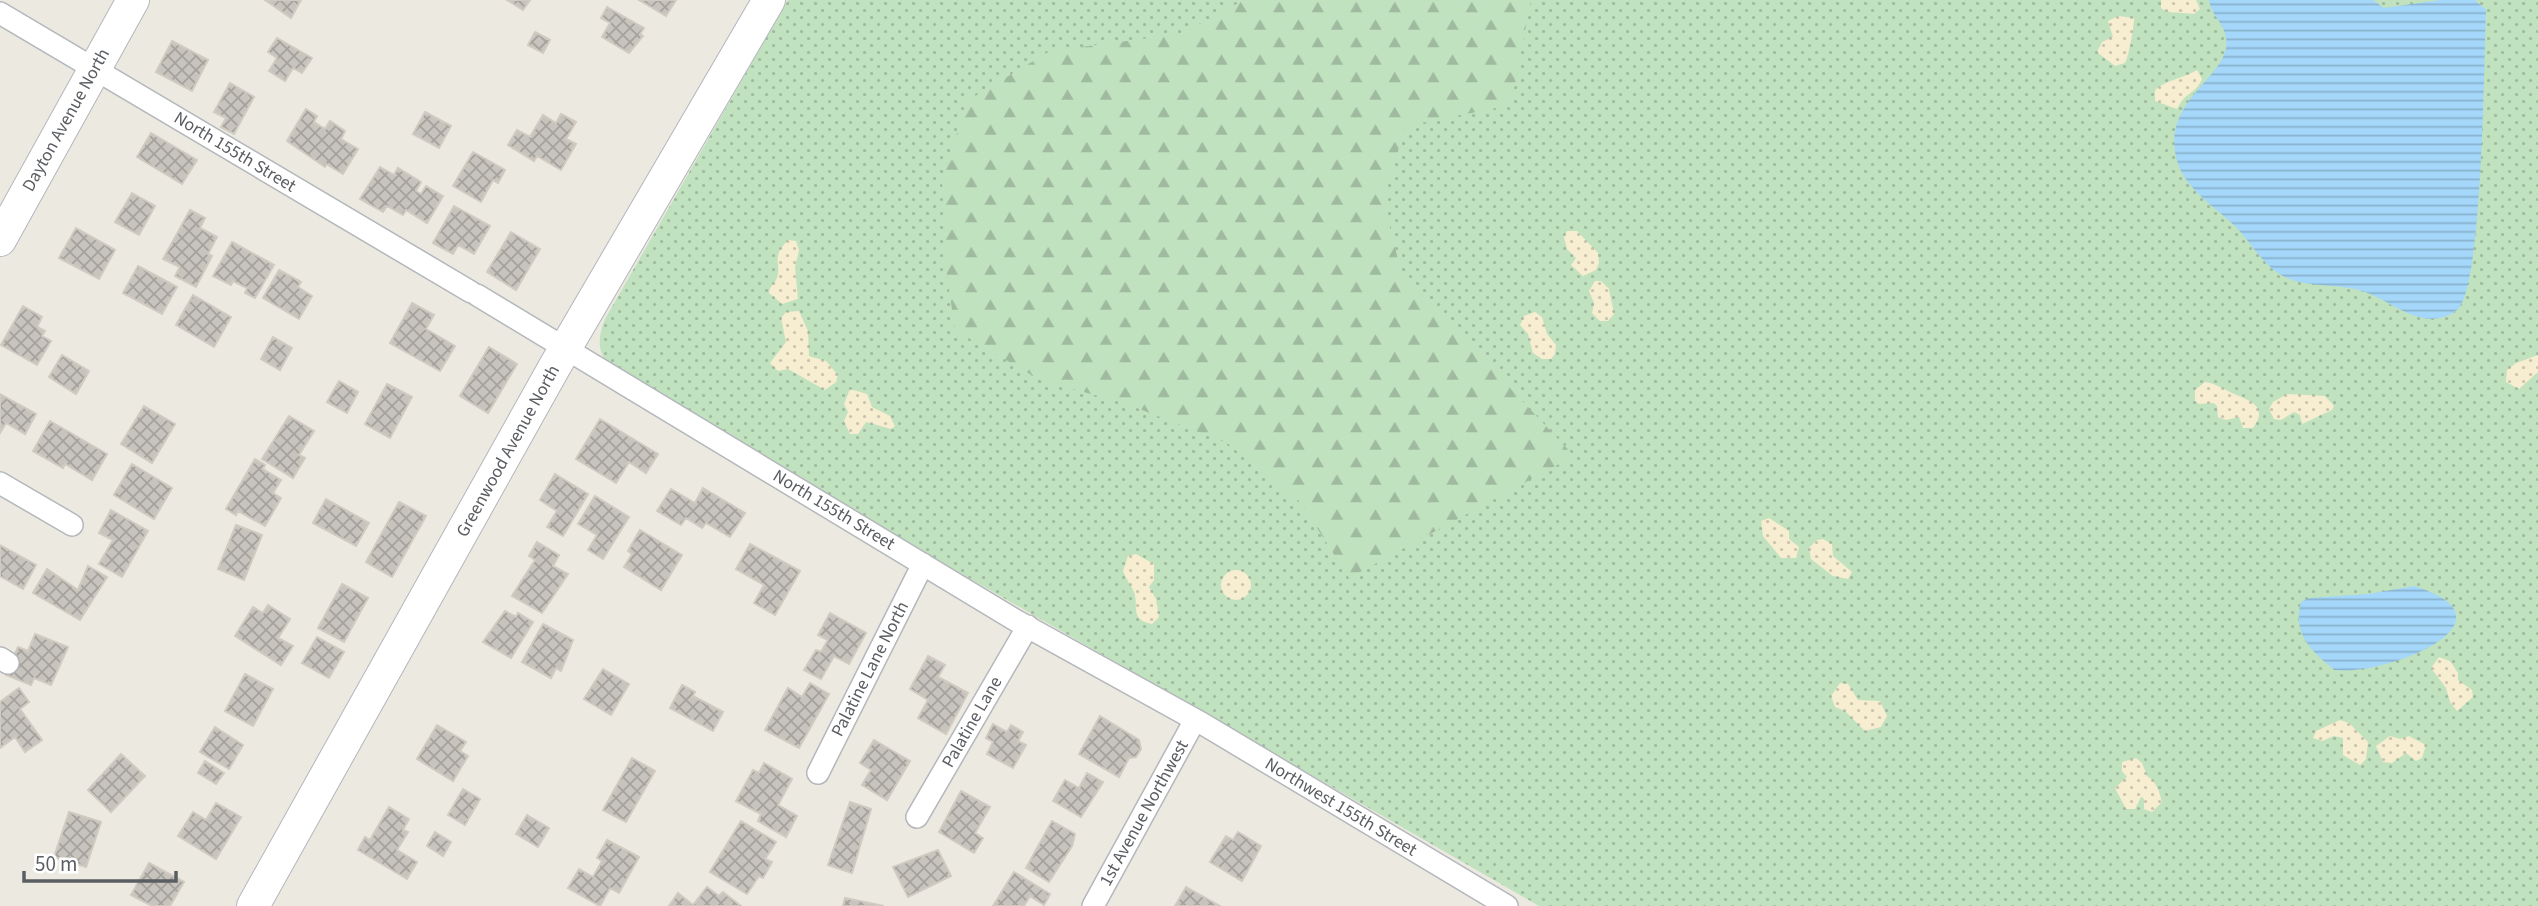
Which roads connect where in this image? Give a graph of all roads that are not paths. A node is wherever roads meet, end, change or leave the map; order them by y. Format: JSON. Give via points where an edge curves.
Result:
{"nodes":[{"id":1,"x":133,"y":0,"type":"edge"},
{"id":2,"x":769,"y":0,"type":"edge"},
{"id":3,"x":0,"y":12,"type":"edge"},
{"id":4,"x":94,"y":68,"type":"junction"},
{"id":5,"x":0,"y":240,"type":"edge"},
{"id":6,"x":566,"y":348,"type":"junction"},
{"id":7,"x":0,"y":483,"type":"edge"},
{"id":8,"x":72,"y":525,"type":"dead end"},
{"id":9,"x":923,"y":564,"type":"junction"},
{"id":10,"x":1028,"y":626,"type":"junction"},
{"id":11,"x":1195,"y":720,"type":"junction"},
{"id":12,"x":818,"y":773,"type":"dead end"},
{"id":13,"x":917,"y":817,"type":"dead end"},
{"id":14,"x":253,"y":906,"type":"edge"},
{"id":15,"x":1093,"y":906,"type":"edge"},
{"id":16,"x":1507,"y":906,"type":"edge"}],
"edges":[{"from":1,"to":4,"type":"street","name":"Dayton Avenue North"},
{"from":2,"to":6,"type":"street","name":"Greenwood Avenue North"},
{"from":3,"to":4,"type":"street","name":"North 155th Street"},
{"from":4,"to":5,"type":"street","name":"Dayton Avenue North"},
{"from":4,"to":6,"type":"street","name":"North 155th Street"},
{"from":6,"to":9,"type":"street","name":"North 155th Street"},
{"from":6,"to":14,"type":"street","name":"Greenwood Avenue North"},
{"from":7,"to":8,"type":"street"},
{"from":9,"to":10,"type":"street","name":"North 155th Street"},
{"from":9,"to":12,"type":"street","name":"Palatine Lane North"},
{"from":10,"to":11,"type":"street","name":"North 155th Street"},
{"from":10,"to":13,"type":"street","name":"Palatine Lane"},
{"from":11,"to":15,"type":"street","name":"1st Avenue Northwest"},
{"from":11,"to":16,"type":"street","name":"Northwest 155th Street"}]}
